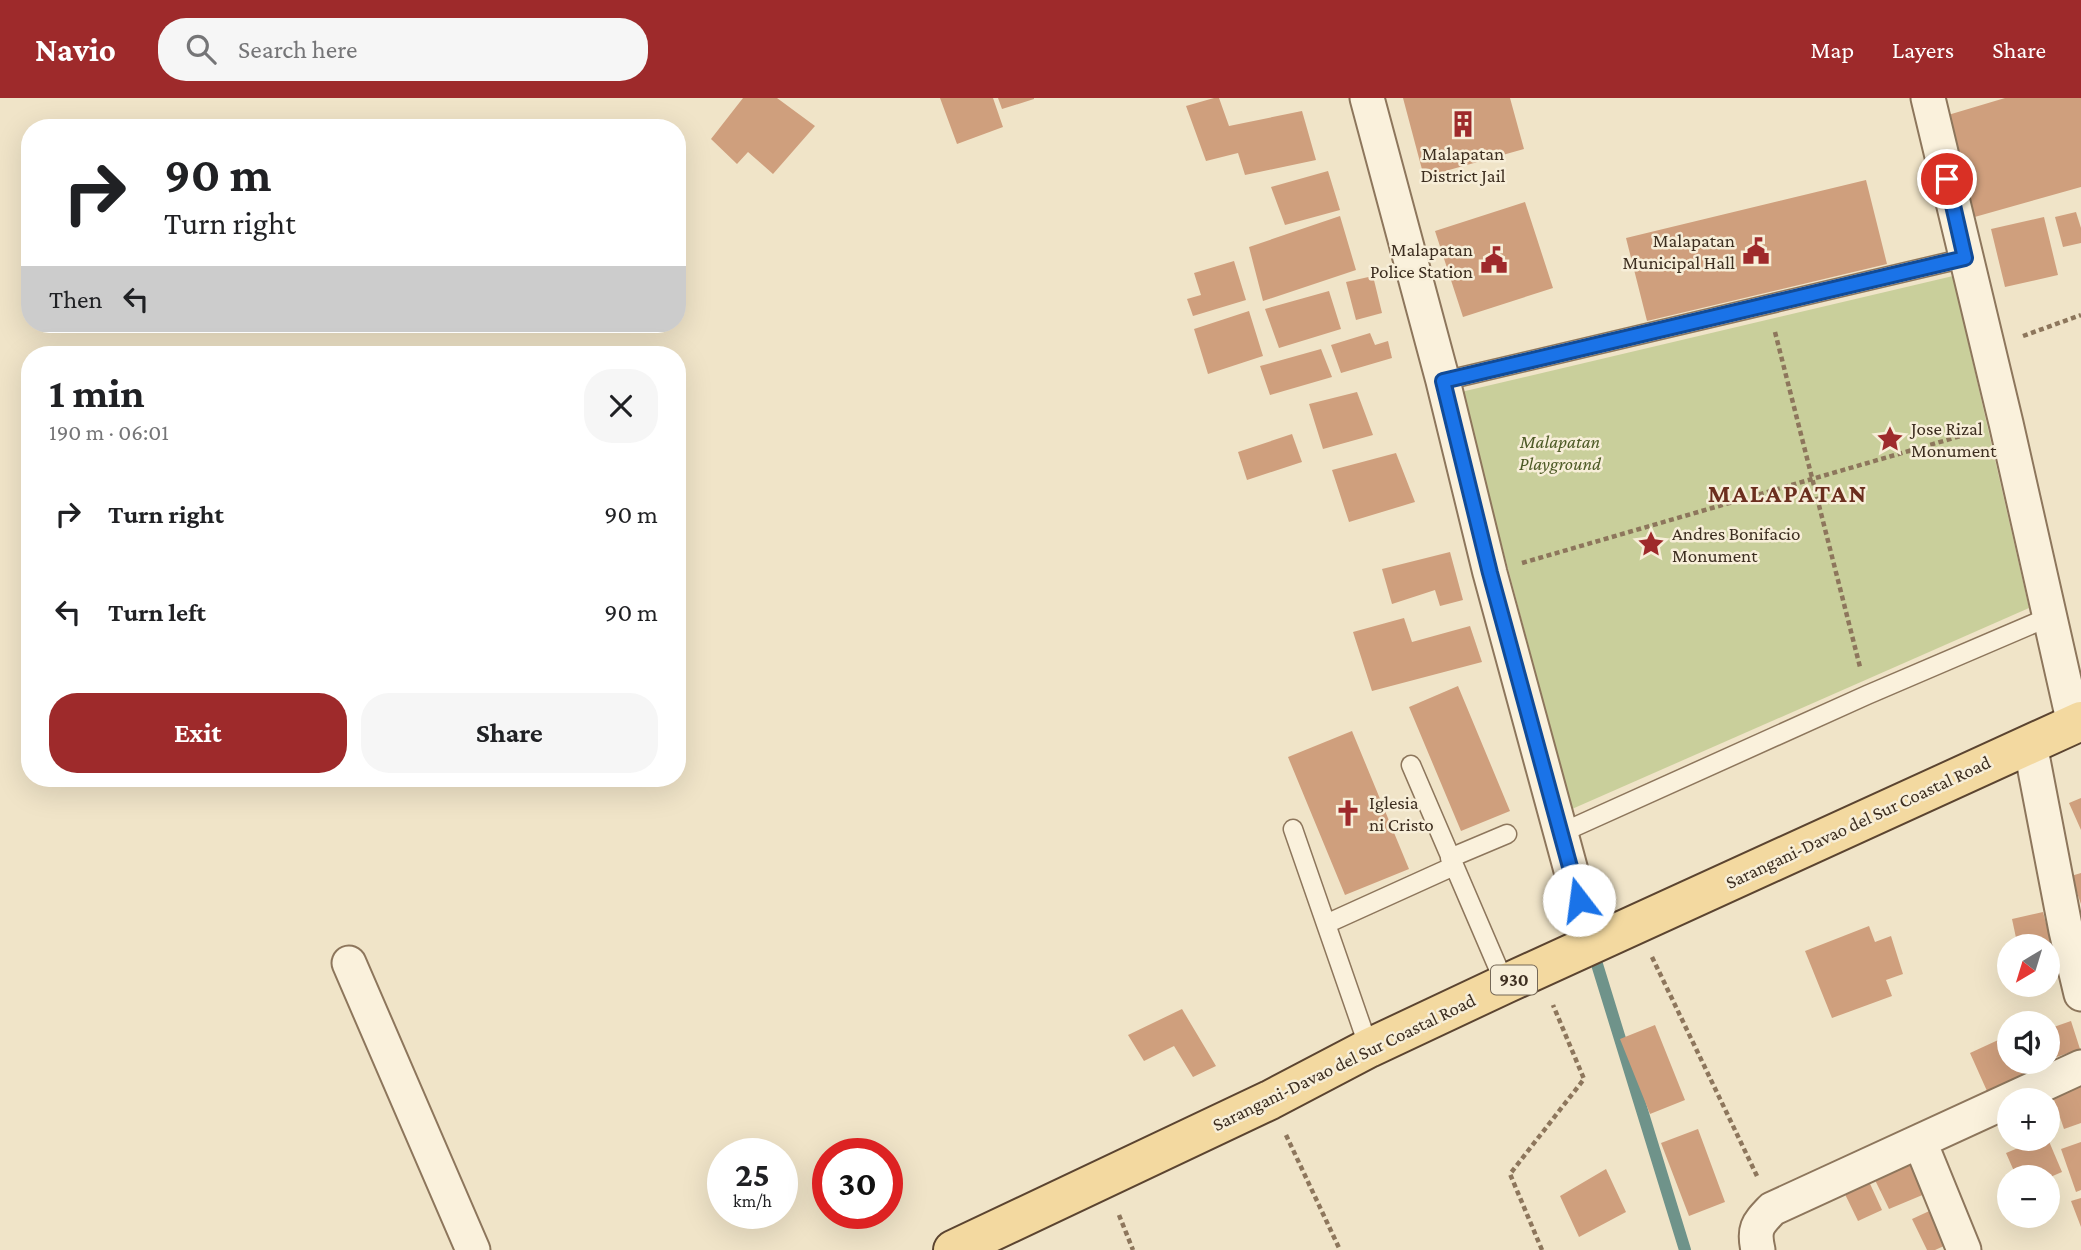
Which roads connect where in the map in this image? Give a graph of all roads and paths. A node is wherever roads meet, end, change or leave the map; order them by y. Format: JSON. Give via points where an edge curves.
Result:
{"nodes":[{"id":1,"x":1367,"y":98,"type":"edge"},
{"id":2,"x":1928,"y":98,"type":"edge"},
{"id":3,"x":1965,"y":258,"type":"junction"},
{"id":4,"x":1768,"y":304,"type":"junction"},
{"id":5,"x":2081,"y":315,"type":"edge"},
{"id":6,"x":1988,"y":349,"type":"junction"},
{"id":7,"x":1443,"y":381,"type":"junction"},
{"id":8,"x":2006,"y":424,"type":"junction"},
{"id":9,"x":1813,"y":480,"type":"junction"},
{"id":10,"x":1490,"y":573,"type":"junction"},
{"id":11,"x":2049,"y":617,"type":"junction"},
{"id":12,"x":1867,"y":695,"type":"junction"},
{"id":13,"x":2077,"y":723,"type":"edge"},
{"id":14,"x":2030,"y":744,"type":"junction"},
{"id":15,"x":1411,"y":765,"type":"dead end"},
{"id":16,"x":1293,"y":829,"type":"dead end"},
{"id":17,"x":1561,"y":833,"type":"junction"},
{"id":18,"x":1507,"y":834,"type":"dead end"},
{"id":19,"x":1452,"y":862,"type":"junction"},
{"id":20,"x":1326,"y":924,"type":"junction"},
{"id":21,"x":1636,"y":924,"type":"junction"},
{"id":22,"x":1591,"y":944,"type":"junction"},
{"id":23,"x":349,"y":963,"type":"dead end"},
{"id":24,"x":1521,"y":977,"type":"junction"},
{"id":25,"x":2081,"y":994,"type":"edge"},
{"id":26,"x":1370,"y":1048,"type":"junction"},
{"id":27,"x":2081,"y":1067,"type":"edge"},
{"id":28,"x":1270,"y":1100,"type":"junction"},
{"id":29,"x":1920,"y":1142,"type":"junction"},
{"id":30,"x":1773,"y":1209,"type":"junction"},
{"id":31,"x":473,"y":1250,"type":"edge"},
{"id":32,"x":953,"y":1250,"type":"edge"},
{"id":33,"x":1340,"y":1250,"type":"edge"},
{"id":34,"x":1542,"y":1250,"type":"edge"},
{"id":35,"x":1758,"y":1250,"type":"edge"},
{"id":36,"x":1964,"y":1250,"type":"edge"}],
"edges":[{"from":1,"to":7,"type":"street"},
{"from":2,"to":3,"type":"street"},
{"from":3,"to":4,"type":"lane"},
{"from":3,"to":6,"type":"street"},
{"from":4,"to":7,"type":"lane"},
{"from":4,"to":9,"type":"path"},
{"from":5,"to":6,"type":"path"},
{"from":6,"to":8,"type":"street"},
{"from":7,"to":10,"type":"street"},
{"from":8,"to":9,"type":"path"},
{"from":8,"to":11,"type":"street"},
{"from":9,"to":10,"type":"path"},
{"from":9,"to":12,"type":"path"},
{"from":10,"to":17,"type":"street"},
{"from":11,"to":12,"type":"lane"},
{"from":11,"to":13,"type":"street"},
{"from":12,"to":17,"type":"lane"},
{"from":13,"to":14,"type":"main road","name":"Sarangani-Davao del Sur Coastal Road","number":"930"},
{"from":14,"to":21,"type":"main road","name":"Sarangani-Davao del Sur Coastal Road","number":"930"},
{"from":14,"to":25,"type":"street"},
{"from":15,"to":19,"type":"lane"},
{"from":16,"to":20,"type":"lane"},
{"from":17,"to":22,"type":"street"},
{"from":18,"to":19,"type":"lane"},
{"from":19,"to":20,"type":"lane"},
{"from":19,"to":24,"type":"lane"},
{"from":20,"to":26,"type":"lane"},
{"from":21,"to":22,"type":"main road","name":"Sarangani-Davao del Sur Coastal Road","number":"930"},
{"from":21,"to":30,"type":"path"},
{"from":22,"to":24,"type":"main road","name":"Sarangani-Davao del Sur Coastal Road","number":"930"},
{"from":23,"to":31,"type":"street"},
{"from":24,"to":26,"type":"main road","name":"Sarangani-Davao del Sur Coastal Road","number":"930"},
{"from":24,"to":34,"type":"path","via":[[1584,1079],[1510,1174]]},
{"from":26,"to":28,"type":"main road","name":"Sarangani-Davao del Sur Coastal Road","number":"930"},
{"from":27,"to":29,"type":"street"},
{"from":28,"to":32,"type":"main road","name":"Sarangani-Davao del Sur Coastal Road","number":"930"},
{"from":28,"to":33,"type":"path"},
{"from":29,"to":30,"type":"street"},
{"from":29,"to":36,"type":"street"},
{"from":30,"to":35,"type":"street","via":[[1755,1231]]}]}
